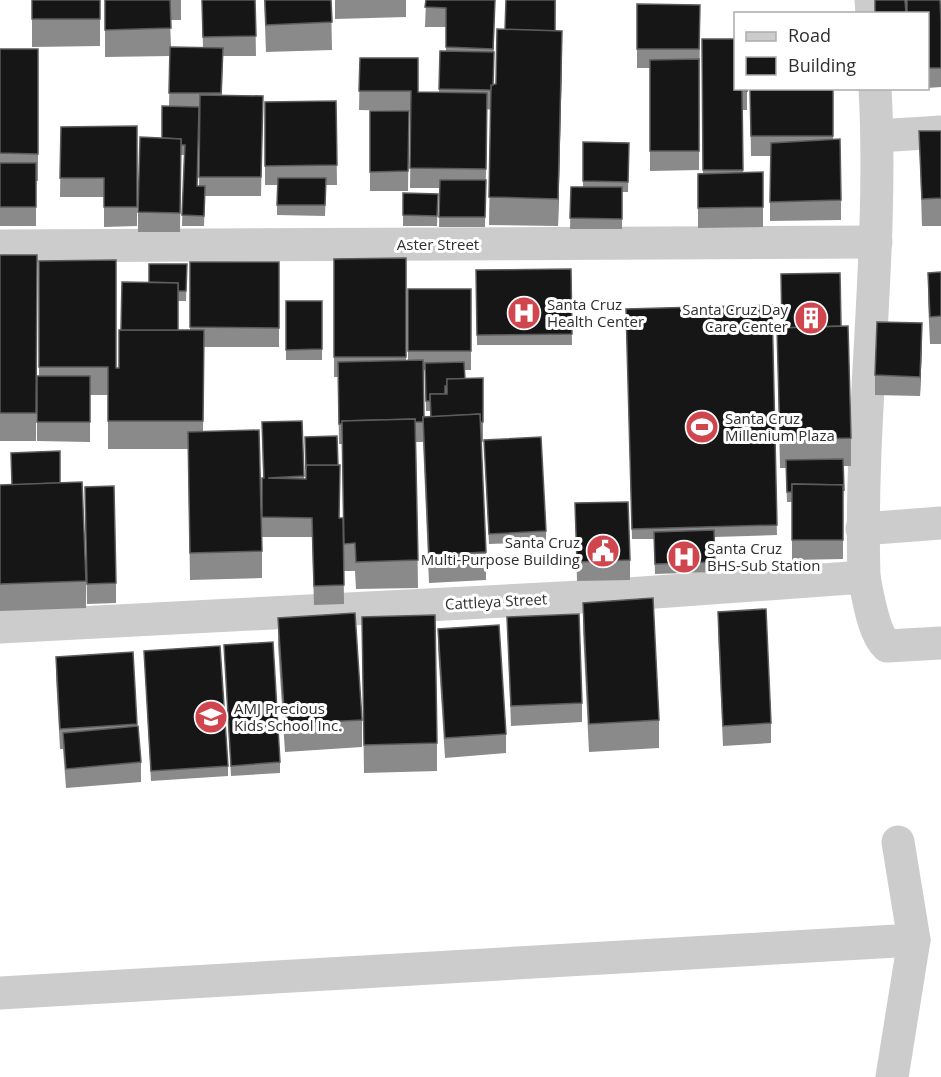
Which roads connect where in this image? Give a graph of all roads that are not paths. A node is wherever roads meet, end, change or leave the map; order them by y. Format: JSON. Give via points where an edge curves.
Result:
{"nodes":[{"id":1,"x":875,"y":90,"type":"edge"},
{"id":2,"x":941,"y":132,"type":"edge"},
{"id":3,"x":878,"y":136,"type":"junction"},
{"id":4,"x":876,"y":242,"type":"junction"},
{"id":5,"x":0,"y":246,"type":"edge"},
{"id":6,"x":941,"y":523,"type":"edge"},
{"id":7,"x":862,"y":529,"type":"junction"},
{"id":8,"x":864,"y":577,"type":"junction"},
{"id":9,"x":0,"y":627,"type":"edge"},
{"id":10,"x":941,"y":643,"type":"edge"},
{"id":11,"x":898,"y":842,"type":"dead end"},
{"id":12,"x":914,"y":940,"type":"junction"},
{"id":13,"x":0,"y":993,"type":"edge"},
{"id":14,"x":892,"y":1077,"type":"edge"}],
"edges":[{"from":1,"to":3,"type":"street"},
{"from":2,"to":3,"type":"street"},
{"from":3,"to":4,"type":"street"},
{"from":4,"to":5,"type":"street","name":"Aster Street"},
{"from":4,"to":7,"type":"street"},
{"from":6,"to":7,"type":"street"},
{"from":7,"to":8,"type":"street"},
{"from":8,"to":9,"type":"street","name":"Cattleya Street","via":[[600,596]]},
{"from":8,"to":10,"type":"street","via":[[881,641],[887,646]]},
{"from":11,"to":12,"type":"street"},
{"from":12,"to":13,"type":"street"},
{"from":12,"to":14,"type":"street"}]}
